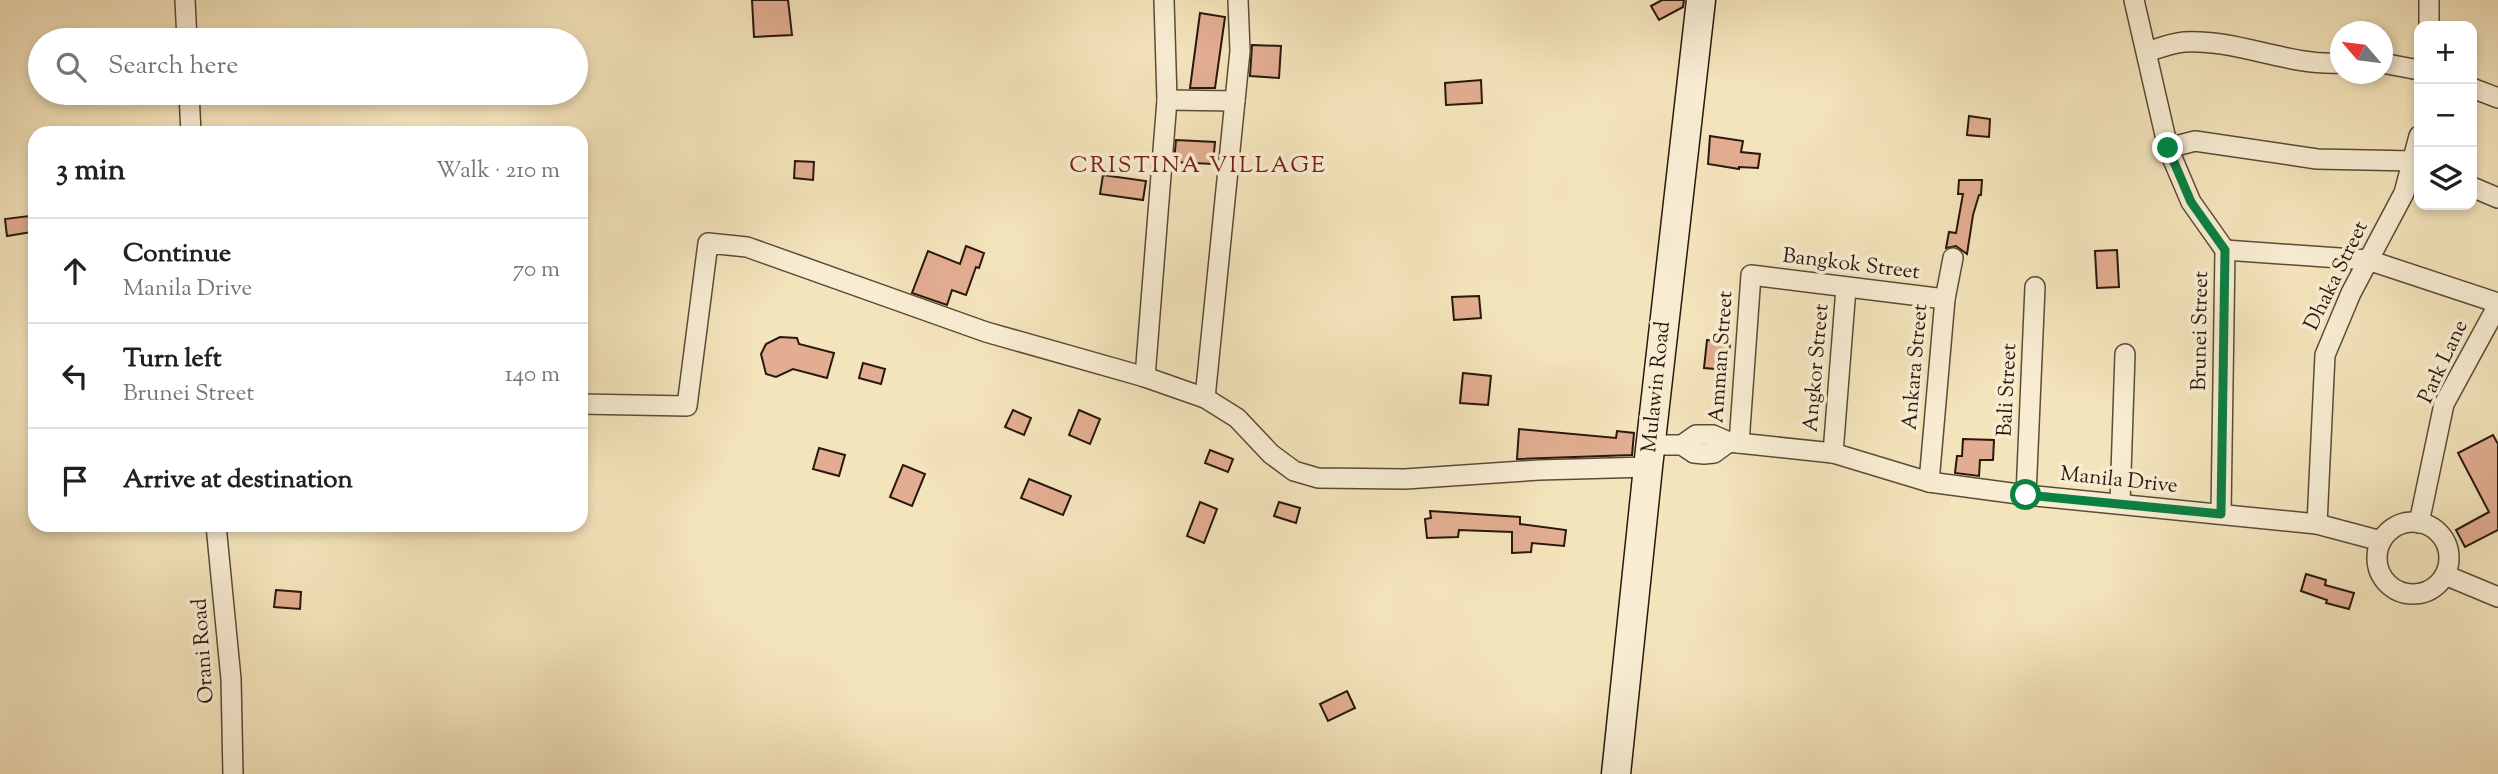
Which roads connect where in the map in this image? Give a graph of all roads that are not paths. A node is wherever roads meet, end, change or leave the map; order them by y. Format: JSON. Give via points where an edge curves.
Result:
{"nodes":[{"id":1,"x":185,"y":0,"type":"edge"},
{"id":2,"x":1164,"y":0,"type":"edge"},
{"id":3,"x":1238,"y":0,"type":"edge"},
{"id":4,"x":1701,"y":0,"type":"edge"},
{"id":5,"x":2134,"y":0,"type":"edge"},
{"id":6,"x":2429,"y":0,"type":"edge"},
{"id":7,"x":2429,"y":21,"type":"edge"},
{"id":8,"x":186,"y":28,"type":"edge"},
{"id":9,"x":2147,"y":51,"type":"junction"},
{"id":10,"x":2330,"y":64,"type":"edge"},
{"id":11,"x":2393,"y":65,"type":"edge"},
{"id":12,"x":2414,"y":68,"type":"edge"},
{"id":13,"x":2477,"y":90,"type":"edge"},
{"id":14,"x":2498,"y":98,"type":"edge"},
{"id":15,"x":1167,"y":100,"type":"junction"},
{"id":16,"x":1235,"y":100,"type":"junction"},
{"id":17,"x":190,"y":105,"type":"edge"},
{"id":18,"x":191,"y":126,"type":"edge"},
{"id":19,"x":2168,"y":148,"type":"junction"},
{"id":20,"x":2414,"y":163,"type":"edge"},
{"id":21,"x":2414,"y":168,"type":"edge"},
{"id":22,"x":2477,"y":189,"type":"edge"},
{"id":23,"x":2498,"y":198,"type":"edge"},
{"id":24,"x":2225,"y":250,"type":"junction"},
{"id":25,"x":1953,"y":258,"type":"dead end"},
{"id":26,"x":2368,"y":260,"type":"junction"},
{"id":27,"x":1751,"y":275,"type":"joint"},
{"id":28,"x":2035,"y":287,"type":"dead end"},
{"id":29,"x":1846,"y":288,"type":"junction"},
{"id":30,"x":1945,"y":299,"type":"junction"},
{"id":31,"x":2498,"y":304,"type":"edge"},
{"id":32,"x":2125,"y":354,"type":"dead end"},
{"id":33,"x":1145,"y":377,"type":"junction"},
{"id":34,"x":1205,"y":398,"type":"junction"},
{"id":35,"x":588,"y":404,"type":"edge"},
{"id":36,"x":1734,"y":442,"type":"junction"},
{"id":37,"x":1833,"y":453,"type":"junction"},
{"id":38,"x":1649,"y":456,"type":"junction"},
{"id":39,"x":1930,"y":482,"type":"junction"},
{"id":40,"x":2026,"y":495,"type":"junction"},
{"id":41,"x":2120,"y":503,"type":"junction"},
{"id":42,"x":2221,"y":514,"type":"junction"},
{"id":43,"x":2420,"y":523,"type":"junction"},
{"id":44,"x":2317,"y":524,"type":"junction"},
{"id":45,"x":217,"y":532,"type":"edge"},
{"id":46,"x":2381,"y":541,"type":"junction"},
{"id":47,"x":2445,"y":575,"type":"junction"},
{"id":48,"x":2498,"y":597,"type":"edge"},
{"id":49,"x":233,"y":774,"type":"edge"},
{"id":50,"x":1616,"y":774,"type":"edge"}],
"edges":[{"from":1,"to":8,"type":"street"},
{"from":2,"to":15,"type":"street"},
{"from":3,"to":16,"type":"street","via":[[1240,51]]},
{"from":4,"to":38,"type":"main road","name":"Mulawin Road"},
{"from":5,"to":9,"type":"street","name":"Brunei Street"},
{"from":6,"to":7,"type":"street"},
{"from":9,"to":10,"type":"street","via":[[2183,42]]},
{"from":9,"to":19,"type":"street","name":"Brunei Street"},
{"from":11,"to":12,"type":"street"},
{"from":13,"to":14,"type":"street"},
{"from":15,"to":16,"type":"street"},
{"from":15,"to":33,"type":"street"},
{"from":16,"to":34,"type":"street"},
{"from":17,"to":18,"type":"street"},
{"from":19,"to":20,"type":"street","via":[[2195,141],[2317,159]]},
{"from":19,"to":24,"type":"street","name":"Brunei Street","via":[[2191,202]]},
{"from":21,"to":26,"type":"street","name":"Dhaka Street"},
{"from":22,"to":23,"type":"street"},
{"from":24,"to":26,"type":"street"},
{"from":24,"to":42,"type":"street","name":"Brunei Street"},
{"from":25,"to":30,"type":"street","name":"Ankara Street"},
{"from":26,"to":31,"type":"street"},
{"from":26,"to":44,"type":"street","name":"Dhaka Street","via":[[2325,355]]},
{"from":27,"to":29,"type":"street","name":"Bangkok Street"},
{"from":27,"to":36,"type":"street","name":"Amman Street"},
{"from":28,"to":40,"type":"street","name":"Bali Street"},
{"from":29,"to":30,"type":"street","name":"Bangkok Street"},
{"from":29,"to":37,"type":"street","name":"Angkor Street"},
{"from":30,"to":39,"type":"street","name":"Ankara Street"},
{"from":31,"to":43,"type":"street","name":"Park Lane","via":[[2444,404]]},
{"from":32,"to":41,"type":"street"},
{"from":33,"to":34,"type":"street","name":"Manila Drive"},
{"from":33,"to":35,"type":"street","name":"Manila Drive","via":[[986,332],[747,247],[708,243],[687,406]]},
{"from":34,"to":38,"type":"street","name":"Manila Drive","via":[[1237,418],[1294,471],[1318,478],[1405,479],[1539,470]]},
{"from":36,"to":37,"type":"street","name":"Manila Drive"},
{"from":36,"to":38,"type":"street","name":"Manila Drive","via":[[1696,435]]},
{"from":37,"to":39,"type":"street","name":"Manila Drive"},
{"from":38,"to":50,"type":"main road","name":"Mulawin Road"},
{"from":39,"to":40,"type":"street","name":"Manila Drive"},
{"from":40,"to":41,"type":"street","name":"Manila Drive"},
{"from":41,"to":42,"type":"street","name":"Manila Drive"},
{"from":42,"to":44,"type":"street","name":"Manila Drive"},
{"from":43,"to":46,"type":"street","via":[[2397,526]]},
{"from":43,"to":47,"type":"street","via":[[2439,533],[2445,543]]},
{"from":44,"to":46,"type":"street","name":"Manila Drive"},
{"from":45,"to":49,"type":"street","name":"Orani Road","via":[[231,679]]},
{"from":46,"to":47,"type":"street","via":[[2380,574],[2396,590],[2429,591]]},
{"from":47,"to":48,"type":"street"}]}
